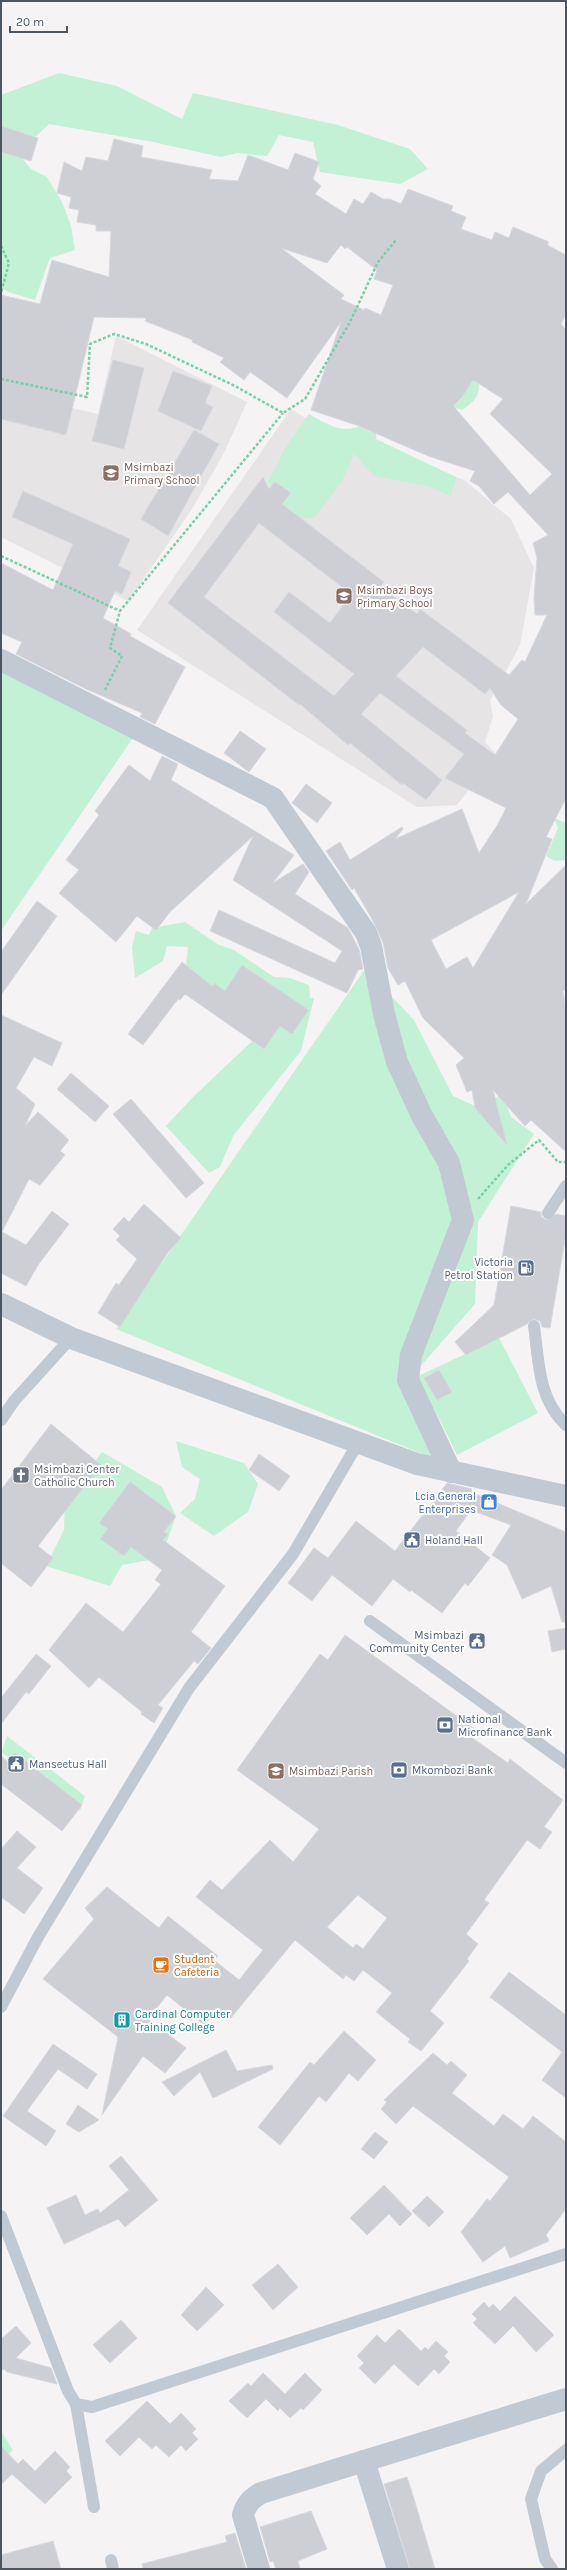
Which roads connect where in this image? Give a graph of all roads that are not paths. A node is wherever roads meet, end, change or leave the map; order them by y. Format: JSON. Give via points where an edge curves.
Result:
{"nodes":[{"id":1,"x":1,"y":660,"type":"edge"},
{"id":2,"x":566,"y":1186,"type":"edge"},
{"id":3,"x":548,"y":1213,"type":"dead end"},
{"id":4,"x":1,"y":1304,"type":"edge"},
{"id":5,"x":534,"y":1326,"type":"dead end"},
{"id":6,"x":71,"y":1338,"type":"junction"},
{"id":7,"x":1,"y":1420,"type":"edge"},
{"id":8,"x":566,"y":1425,"type":"edge"},
{"id":9,"x":358,"y":1443,"type":"junction"},
{"id":10,"x":451,"y":1472,"type":"junction"},
{"id":11,"x":566,"y":1496,"type":"edge"},
{"id":12,"x":370,"y":1621,"type":"dead end"},
{"id":13,"x":566,"y":1763,"type":"edge"},
{"id":14,"x":1,"y":2007,"type":"edge"},
{"id":15,"x":1,"y":2216,"type":"edge"},
{"id":16,"x":566,"y":2254,"type":"edge"},
{"id":17,"x":566,"y":2399,"type":"edge"},
{"id":18,"x":76,"y":2404,"type":"junction"},
{"id":19,"x":566,"y":2450,"type":"edge"},
{"id":20,"x":364,"y":2462,"type":"junction"},
{"id":21,"x":94,"y":2507,"type":"dead end"},
{"id":22,"x":259,"y":2569,"type":"edge"},
{"id":23,"x":398,"y":2569,"type":"edge"},
{"id":24,"x":552,"y":2569,"type":"edge"}],
"edges":[{"from":1,"to":10,"type":"street","via":[[273,798],[366,933],[397,1062],[422,1116],[449,1163],[463,1220],[410,1355],[408,1380]]},
{"from":2,"to":3,"type":"lane"},
{"from":4,"to":6,"type":"street"},
{"from":5,"to":8,"type":"lane","via":[[546,1400]]},
{"from":6,"to":7,"type":"lane","via":[[14,1401]]},
{"from":6,"to":9,"type":"street"},
{"from":9,"to":10,"type":"street","via":[[417,1464]]},
{"from":9,"to":14,"type":"lane","via":[[293,1554],[189,1688],[38,1937]]},
{"from":10,"to":11,"type":"street"},
{"from":12,"to":13,"type":"lane"},
{"from":15,"to":18,"type":"lane","via":[[68,2390]]},
{"from":16,"to":18,"type":"lane","via":[[92,2407]]},
{"from":17,"to":20,"type":"street"},
{"from":18,"to":21,"type":"lane"},
{"from":19,"to":24,"type":"lane","via":[[541,2471],[531,2499],[545,2559]]},
{"from":20,"to":22,"type":"street","via":[[261,2492],[252,2498],[243,2515]]},
{"from":20,"to":23,"type":"street"}]}
